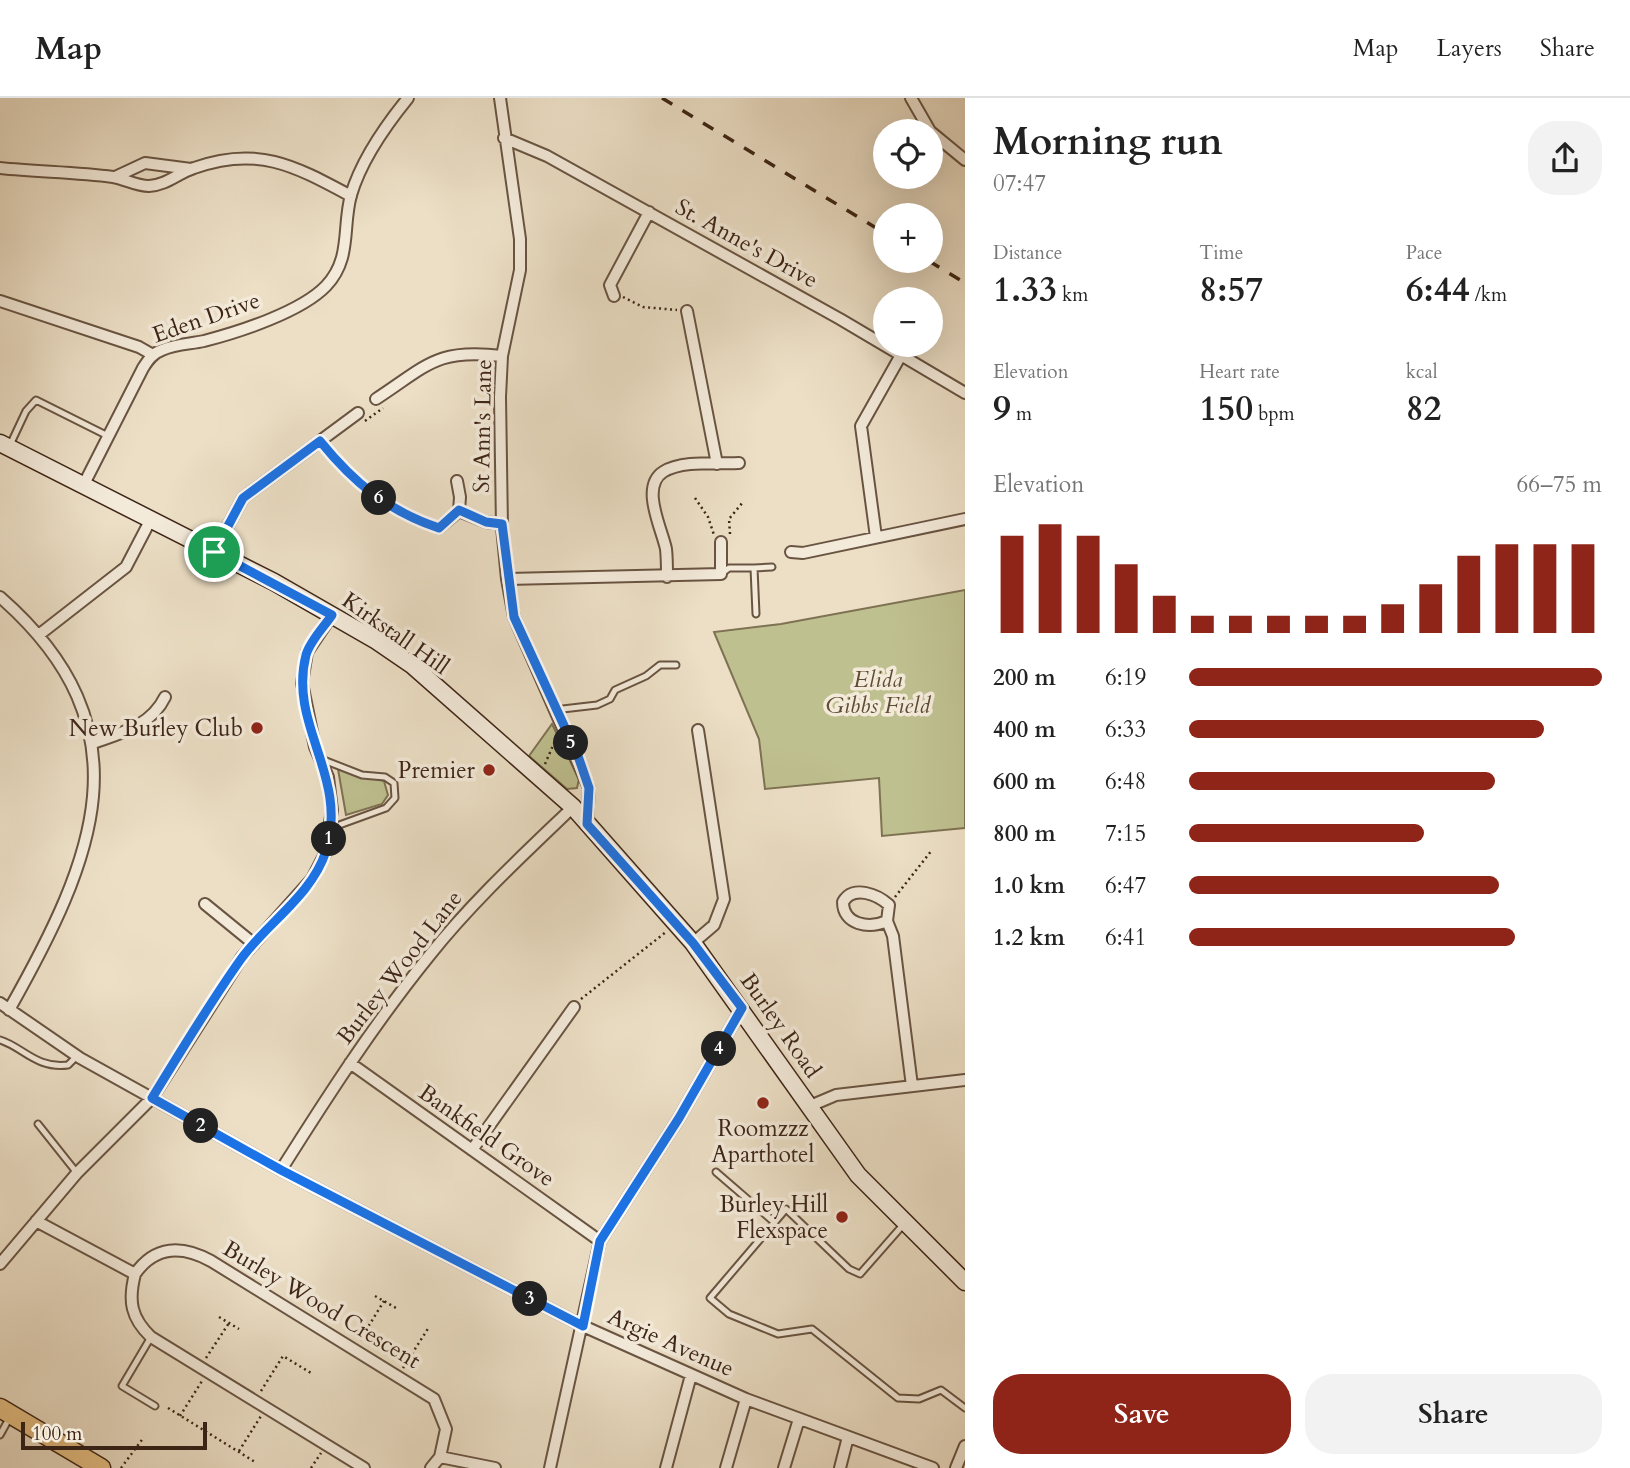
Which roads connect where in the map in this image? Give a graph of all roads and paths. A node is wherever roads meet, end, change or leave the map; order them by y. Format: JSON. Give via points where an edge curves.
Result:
{"nodes":[{"id":1,"x":408,"y":98,"type":"edge"},
{"id":2,"x":500,"y":98,"type":"edge"},
{"id":3,"x":911,"y":98,"type":"edge"},
{"id":4,"x":923,"y":119,"type":"edge"},
{"id":5,"x":504,"y":138,"type":"junction"},
{"id":6,"x":943,"y":142,"type":"edge"},
{"id":7,"x":965,"y":160,"type":"edge"},
{"id":8,"x":0,"y":168,"type":"edge"},
{"id":9,"x":191,"y":169,"type":"junction"},
{"id":10,"x":115,"y":177,"type":"junction"},
{"id":11,"x":351,"y":196,"type":"junction"},
{"id":12,"x":649,"y":212,"type":"junction"},
{"id":13,"x":614,"y":296,"type":"joint"},
{"id":14,"x":0,"y":301,"type":"edge"},
{"id":15,"x":687,"y":311,"type":"joint"},
{"id":16,"x":873,"y":339,"type":"edge"},
{"id":17,"x":153,"y":355,"type":"junction"},
{"id":18,"x":502,"y":356,"type":"junction"},
{"id":19,"x":900,"y":357,"type":"edge"},
{"id":20,"x":904,"y":357,"type":"edge"},
{"id":21,"x":965,"y":393,"type":"edge"},
{"id":22,"x":376,"y":398,"type":"joint"},
{"id":23,"x":358,"y":413,"type":"joint"},
{"id":24,"x":108,"y":436,"type":"junction"},
{"id":25,"x":320,"y":441,"type":"junction"},
{"id":26,"x":4,"y":445,"type":"edge"},
{"id":27,"x":739,"y":463,"type":"dead end"},
{"id":28,"x":717,"y":464,"type":"junction"},
{"id":29,"x":457,"y":481,"type":"dead end"},
{"id":30,"x":84,"y":484,"type":"junction"},
{"id":31,"x":695,"y":498,"type":"dead end"},
{"id":32,"x":743,"y":502,"type":"dead end"},
{"id":33,"x":459,"y":510,"type":"junction"},
{"id":34,"x":151,"y":519,"type":"junction"},
{"id":35,"x":965,"y":519,"type":"edge"},
{"id":36,"x":502,"y":524,"type":"junction"},
{"id":37,"x":439,"y":528,"type":"joint"},
{"id":38,"x":876,"y":537,"type":"junction"},
{"id":39,"x":721,"y":542,"type":"junction"},
{"id":40,"x":214,"y":552,"type":"junction"},
{"id":41,"x":791,"y":552,"type":"dead end"},
{"id":42,"x":754,"y":568,"type":"junction"},
{"id":43,"x":772,"y":568,"type":"dead end"},
{"id":44,"x":721,"y":574,"type":"junction"},
{"id":45,"x":667,"y":577,"type":"junction"},
{"id":46,"x":508,"y":579,"type":"junction"},
{"id":47,"x":0,"y":597,"type":"edge"},
{"id":48,"x":755,"y":614,"type":"dead end"},
{"id":49,"x":332,"y":615,"type":"junction"},
{"id":50,"x":40,"y":634,"type":"junction"},
{"id":51,"x":676,"y":665,"type":"dead end"},
{"id":52,"x":165,"y":697,"type":"dead end"},
{"id":53,"x":554,"y":710,"type":"junction"},
{"id":54,"x":562,"y":726,"type":"junction"},
{"id":55,"x":698,"y":730,"type":"dead end"},
{"id":56,"x":93,"y":743,"type":"junction"},
{"id":57,"x":321,"y":759,"type":"junction"},
{"id":58,"x":537,"y":775,"type":"junction"},
{"id":59,"x":559,"y":793,"type":"joint"},
{"id":60,"x":573,"y":807,"type":"junction"},
{"id":61,"x":587,"y":824,"type":"junction"},
{"id":62,"x":331,"y":828,"type":"junction"},
{"id":63,"x":932,"y":850,"type":"dead end"},
{"id":64,"x":205,"y":904,"type":"dead end"},
{"id":65,"x":889,"y":905,"type":"junction"},
{"id":66,"x":887,"y":921,"type":"junction"},
{"id":67,"x":676,"y":924,"type":"junction"},
{"id":68,"x":693,"y":943,"type":"junction"},
{"id":69,"x":254,"y":944,"type":"junction"},
{"id":70,"x":5,"y":1007,"type":"edge"},
{"id":71,"x":574,"y":1007,"type":"joint"},
{"id":72,"x":742,"y":1008,"type":"junction"},
{"id":73,"x":0,"y":1040,"type":"edge"},
{"id":74,"x":77,"y":1056,"type":"junction"},
{"id":75,"x":350,"y":1063,"type":"junction"},
{"id":76,"x":965,"y":1080,"type":"edge"},
{"id":77,"x":912,"y":1086,"type":"junction"},
{"id":78,"x":152,"y":1098,"type":"junction"},
{"id":79,"x":810,"y":1107,"type":"junction"},
{"id":80,"x":38,"y":1124,"type":"dead end"},
{"id":81,"x":472,"y":1150,"type":"junction"},
{"id":82,"x":281,"y":1170,"type":"junction"},
{"id":83,"x":716,"y":1172,"type":"dead end"},
{"id":84,"x":77,"y":1173,"type":"junction"},
{"id":85,"x":36,"y":1221,"type":"junction"},
{"id":86,"x":774,"y":1222,"type":"junction"},
{"id":87,"x":905,"y":1222,"type":"junction"},
{"id":88,"x":600,"y":1241,"type":"junction"},
{"id":89,"x":0,"y":1264,"type":"edge"},
{"id":90,"x":135,"y":1274,"type":"junction"},
{"id":91,"x":965,"y":1282,"type":"edge"},
{"id":92,"x":375,"y":1296,"type":"dead end"},
{"id":93,"x":384,"y":1301,"type":"junction"},
{"id":94,"x":396,"y":1308,"type":"dead end"},
{"id":95,"x":219,"y":1317,"type":"dead end"},
{"id":96,"x":229,"y":1323,"type":"junction"},
{"id":97,"x":583,"y":1326,"type":"junction"},
{"id":98,"x":429,"y":1327,"type":"dead end"},
{"id":99,"x":239,"y":1329,"type":"dead end"},
{"id":100,"x":151,"y":1337,"type":"junction"},
{"id":101,"x":355,"y":1348,"type":"junction"},
{"id":102,"x":204,"y":1370,"type":"junction"},
{"id":103,"x":311,"y":1373,"type":"dead end"},
{"id":104,"x":399,"y":1375,"type":"junction"},
{"id":105,"x":691,"y":1375,"type":"junction"},
{"id":106,"x":746,"y":1399,"type":"junction"},
{"id":107,"x":255,"y":1401,"type":"junction"},
{"id":108,"x":155,"y":1406,"type":"dead end"},
{"id":109,"x":168,"y":1408,"type":"dead end"},
{"id":110,"x":266,"y":1408,"type":"junction"},
{"id":111,"x":965,"y":1408,"type":"edge"},
{"id":112,"x":6,"y":1411,"type":"edge"},
{"id":113,"x":180,"y":1416,"type":"junction"},
{"id":114,"x":799,"y":1419,"type":"junction"},
{"id":115,"x":0,"y":1435,"type":"edge"},
{"id":116,"x":144,"y":1437,"type":"dead end"},
{"id":117,"x":848,"y":1437,"type":"junction"},
{"id":118,"x":326,"y":1445,"type":"junction"},
{"id":119,"x":965,"y":1446,"type":"edge"},
{"id":120,"x":239,"y":1451,"type":"junction"},
{"id":121,"x":901,"y":1455,"type":"junction"},
{"id":122,"x":440,"y":1457,"type":"junction"},
{"id":123,"x":255,"y":1461,"type":"dead end"},
{"id":124,"x":101,"y":1468,"type":"edge"},
{"id":125,"x":121,"y":1468,"type":"edge"},
{"id":126,"x":311,"y":1468,"type":"edge"},
{"id":127,"x":364,"y":1468,"type":"edge"},
{"id":128,"x":431,"y":1468,"type":"edge"},
{"id":129,"x":495,"y":1468,"type":"edge"},
{"id":130,"x":550,"y":1468,"type":"edge"},
{"id":131,"x":666,"y":1468,"type":"edge"},
{"id":132,"x":726,"y":1468,"type":"edge"},
{"id":133,"x":784,"y":1468,"type":"edge"},
{"id":134,"x":840,"y":1468,"type":"edge"},
{"id":135,"x":897,"y":1468,"type":"edge"},
{"id":136,"x":933,"y":1468,"type":"edge"},
{"id":137,"x":956,"y":1468,"type":"edge"}],
"edges":[{"from":1,"to":11,"type":"street","name":"Eden Drive","via":[[383,133]]},
{"from":2,"to":5,"type":"street","name":"St Ann's Lane"},
{"from":3,"to":4,"type":"street"},
{"from":5,"to":12,"type":"street","name":"St. Anne's Drive","via":[[547,156]]},
{"from":5,"to":18,"type":"street","name":"St Ann's Lane","via":[[520,270]]},
{"from":6,"to":7,"type":"street"},
{"from":8,"to":10,"type":"street"},
{"from":9,"to":10,"type":"street","via":[[145,163]]},
{"from":9,"to":10,"type":"street","via":[[150,186]]},
{"from":9,"to":11,"type":"street","via":[[245,157],[276,160]]},
{"from":11,"to":17,"type":"street","name":"Eden Drive","via":[[345,253],[325,288],[239,330]]},
{"from":12,"to":13,"type":"street","via":[[610,285]]},
{"from":12,"to":16,"type":"street","name":"St. Anne's Drive"},
{"from":13,"to":15,"type":"path","via":[[643,307]]},
{"from":14,"to":17,"type":"street"},
{"from":15,"to":28,"type":"street"},
{"from":17,"to":24,"type":"street","name":"Eden Drive"},
{"from":18,"to":22,"type":"street","via":[[450,353]]},
{"from":18,"to":36,"type":"street","name":"St Ann's Lane"},
{"from":19,"to":38,"type":"street","via":[[860,426]]},
{"from":20,"to":21,"type":"street","name":"St. Anne's Drive"},
{"from":22,"to":23,"type":"path","via":[[384,409],[366,422]]},
{"from":23,"to":25,"type":"street"},
{"from":24,"to":26,"type":"lane","via":[[36,400]]},
{"from":24,"to":30,"type":"street","name":"Eden Drive"},
{"from":25,"to":37,"type":"path","via":[[349,476],[408,518]]},
{"from":25,"to":40,"type":"street","via":[[243,498]]},
{"from":26,"to":30,"type":"street","name":"Kirkstall Hill"},
{"from":27,"to":28,"type":"street"},
{"from":28,"to":45,"type":"street","via":[[677,467],[662,472],[654,483]]},
{"from":29,"to":33,"type":"street"},
{"from":30,"to":34,"type":"street","name":"Kirkstall Hill"},
{"from":31,"to":39,"type":"path"},
{"from":32,"to":39,"type":"path","via":[[729,519],[731,542]]},
{"from":33,"to":36,"type":"street"},
{"from":33,"to":37,"type":"street"},
{"from":34,"to":40,"type":"street","name":"Kirkstall Hill"},
{"from":34,"to":50,"type":"street","via":[[126,567]]},
{"from":35,"to":38,"type":"street"},
{"from":36,"to":46,"type":"street","name":"St Ann's Lane"},
{"from":38,"to":41,"type":"street"},
{"from":39,"to":44,"type":"street"},
{"from":40,"to":49,"type":"street","name":"Kirkstall Hill"},
{"from":42,"to":43,"type":"lane"},
{"from":42,"to":44,"type":"lane"},
{"from":42,"to":48,"type":"lane"},
{"from":44,"to":45,"type":"street"},
{"from":45,"to":46,"type":"street"},
{"from":46,"to":53,"type":"street","name":"St Ann's Lane","via":[[514,617]]},
{"from":47,"to":50,"type":"street"},
{"from":49,"to":57,"type":"street","via":[[307,652],[302,683]]},
{"from":49,"to":58,"type":"street","name":"Kirkstall Hill","via":[[413,666]]},
{"from":50,"to":56,"type":"street","via":[[76,690]]},
{"from":51,"to":53,"type":"lane","via":[[660,665],[597,705]]},
{"from":52,"to":56,"type":"street","via":[[157,712],[137,727]]},
{"from":53,"to":54,"type":"street","name":"St Ann's Lane"},
{"from":54,"to":58,"type":"path"},
{"from":54,"to":61,"type":"street","name":"St Ann's Lane","via":[[589,788]]},
{"from":55,"to":68,"type":"street","via":[[724,899],[714,925]]},
{"from":56,"to":70,"type":"street","via":[[94,801],[84,843],[44,944]]},
{"from":57,"to":62,"type":"street","via":[[328,777]]},
{"from":57,"to":62,"type":"lane","via":[[362,775],[385,776],[394,783],[395,798],[386,808]]},
{"from":58,"to":59,"type":"street","name":"Kirkstall Hill"},
{"from":59,"to":60,"type":"street","name":"Burley Road"},
{"from":60,"to":61,"type":"street","name":"Burley Road"},
{"from":60,"to":75,"type":"street","name":"Burley Wood Lane","via":[[484,892],[428,956]]},
{"from":61,"to":67,"type":"street","name":"Burley Road"},
{"from":62,"to":69,"type":"street","via":[[312,879]]},
{"from":63,"to":65,"type":"path"},
{"from":64,"to":69,"type":"street"},
{"from":65,"to":66,"type":"street"},
{"from":65,"to":66,"type":"street","via":[[880,897],[862,893],[846,896],[843,902],[851,920],[864,925]]},
{"from":66,"to":77,"type":"street","via":[[893,936]]},
{"from":67,"to":68,"type":"street","name":"Burley Road"},
{"from":67,"to":71,"type":"path"},
{"from":68,"to":72,"type":"street","name":"Burley Road"},
{"from":69,"to":78,"type":"street"},
{"from":70,"to":74,"type":"street","name":"Argie Avenue"},
{"from":71,"to":81,"type":"street"},
{"from":72,"to":79,"type":"street","name":"Burley Road"},
{"from":72,"to":88,"type":"street"},
{"from":73,"to":74,"type":"lane","via":[[29,1058],[54,1065],[68,1065]]},
{"from":74,"to":78,"type":"street","name":"Argie Avenue"},
{"from":75,"to":81,"type":"street","name":"Bankfield Grove"},
{"from":75,"to":82,"type":"street","name":"Burley Wood Lane"},
{"from":76,"to":77,"type":"street"},
{"from":77,"to":79,"type":"street","via":[[836,1095]]},
{"from":78,"to":82,"type":"street","name":"Argie Avenue"},
{"from":78,"to":84,"type":"street"},
{"from":79,"to":87,"type":"street","name":"Burley Road","via":[[858,1175]]},
{"from":80,"to":84,"type":"lane"},
{"from":81,"to":88,"type":"street","name":"Bankfield Grove"},
{"from":82,"to":97,"type":"street","name":"Argie Avenue"},
{"from":83,"to":86,"type":"lane"},
{"from":84,"to":85,"type":"street"},
{"from":85,"to":89,"type":"street"},
{"from":85,"to":90,"type":"street"},
{"from":86,"to":87,"type":"lane","via":[[786,1209],[849,1269],[860,1274]]},
{"from":86,"to":111,"type":"lane","via":[[710,1298],[729,1314],[778,1334],[812,1329],[898,1398],[919,1399],[942,1390]]},
{"from":87,"to":91,"type":"street","name":"Burley Road"},
{"from":88,"to":97,"type":"street"},
{"from":90,"to":100,"type":"street","via":[[131,1307]]},
{"from":90,"to":101,"type":"street","name":"Burley Wood Crescent","via":[[164,1250],[191,1250]]},
{"from":92,"to":93,"type":"path"},
{"from":93,"to":94,"type":"path"},
{"from":93,"to":101,"type":"path"},
{"from":95,"to":96,"type":"path"},
{"from":96,"to":99,"type":"path"},
{"from":96,"to":102,"type":"path"},
{"from":97,"to":105,"type":"street","name":"Argie Avenue"},
{"from":97,"to":130,"type":"street"},
{"from":98,"to":104,"type":"path"},
{"from":100,"to":102,"type":"street"},
{"from":100,"to":108,"type":"lane","via":[[122,1386]]},
{"from":101,"to":104,"type":"street","name":"Burley Wood Crescent"},
{"from":102,"to":107,"type":"street"},
{"from":102,"to":113,"type":"path"},
{"from":103,"to":107,"type":"path","via":[[283,1356]]},
{"from":104,"to":122,"type":"street","name":"Burley Wood Crescent","via":[[434,1399],[442,1413],[446,1429]]},
{"from":105,"to":106,"type":"street","name":"Argie Avenue"},
{"from":105,"to":131,"type":"street"},
{"from":106,"to":114,"type":"street","name":"Argie Avenue"},
{"from":106,"to":132,"type":"street"},
{"from":107,"to":110,"type":"street"},
{"from":109,"to":113,"type":"path"},
{"from":110,"to":118,"type":"street"},
{"from":110,"to":120,"type":"path"},
{"from":112,"to":115,"type":"lane"},
{"from":112,"to":124,"type":"main road"},
{"from":113,"to":120,"type":"path"},
{"from":114,"to":117,"type":"street","name":"Argie Avenue"},
{"from":114,"to":133,"type":"street"},
{"from":116,"to":125,"type":"path"},
{"from":117,"to":121,"type":"street","name":"Argie Avenue"},
{"from":117,"to":134,"type":"street"},
{"from":118,"to":126,"type":"path"},
{"from":118,"to":127,"type":"street"},
{"from":119,"to":137,"type":"street"},
{"from":120,"to":123,"type":"path"},
{"from":121,"to":135,"type":"street"},
{"from":121,"to":136,"type":"street","name":"Argie Avenue"},
{"from":122,"to":128,"type":"street"},
{"from":122,"to":129,"type":"street"}]}
